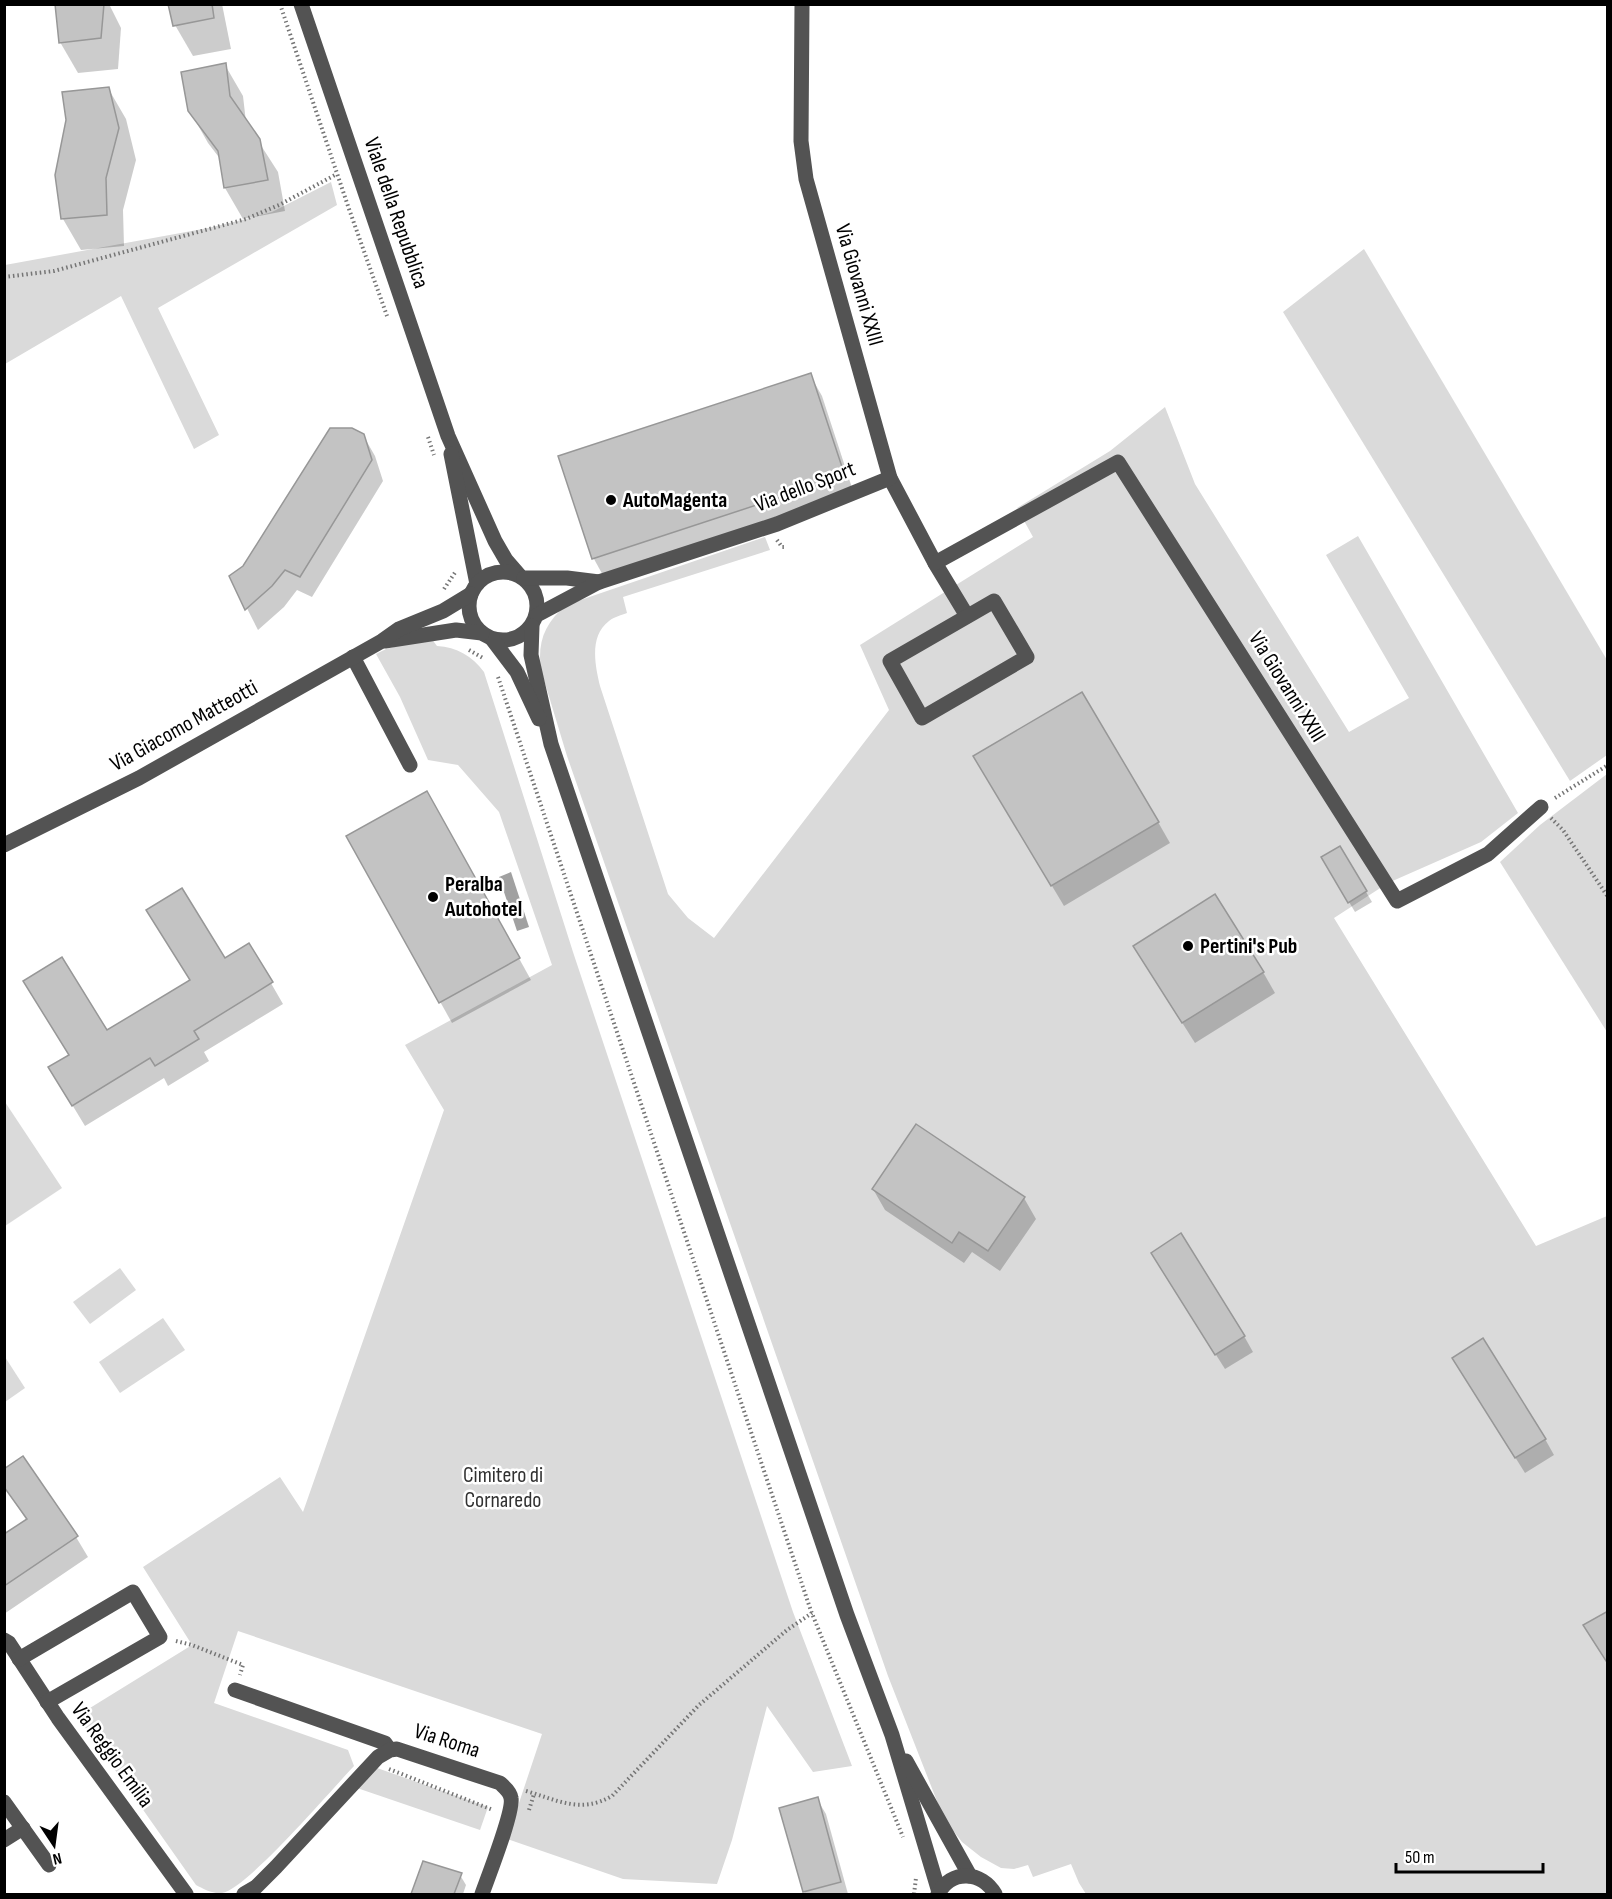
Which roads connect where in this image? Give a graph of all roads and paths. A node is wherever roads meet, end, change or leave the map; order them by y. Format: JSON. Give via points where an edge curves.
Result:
{"nodes":[{"id":1,"x":280,"y":4,"type":"edge"},
{"id":2,"x":302,"y":4,"type":"edge"},
{"id":3,"x":802,"y":4,"type":"edge"},
{"id":4,"x":337,"y":174,"type":"junction"},
{"id":5,"x":4,"y":277,"type":"edge"},
{"id":6,"x":389,"y":322,"type":"dead end"},
{"id":7,"x":428,"y":435,"type":"dead end"},
{"id":8,"x":448,"y":436,"type":"junction"},
{"id":9,"x":434,"y":458,"type":"dead end"},
{"id":10,"x":890,"y":478,"type":"junction"},
{"id":11,"x":773,"y":539,"type":"dead end"},
{"id":12,"x":785,"y":547,"type":"dead end"},
{"id":13,"x":935,"y":564,"type":"junction"},
{"id":14,"x":459,"y":566,"type":"dead end"},
{"id":15,"x":521,"y":577,"type":"junction"},
{"id":16,"x":599,"y":582,"type":"junction"},
{"id":17,"x":474,"y":589,"type":"junction"},
{"id":18,"x":438,"y":613,"type":"junction"},
{"id":19,"x":967,"y":616,"type":"junction"},
{"id":20,"x":534,"y":620,"type":"junction"},
{"id":21,"x":487,"y":636,"type":"junction"},
{"id":22,"x":382,"y":641,"type":"junction"},
{"id":23,"x":465,"y":648,"type":"dead end"},
{"id":24,"x":353,"y":657,"type":"junction"},
{"id":25,"x":487,"y":660,"type":"dead end"},
{"id":26,"x":517,"y":672,"type":"junction"},
{"id":27,"x":551,"y":744,"type":"junction"},
{"id":28,"x":410,"y":765,"type":"dead end"},
{"id":29,"x":1608,"y":765,"type":"edge"},
{"id":30,"x":1541,"y":807,"type":"junction"},
{"id":31,"x":4,"y":845,"type":"edge"},
{"id":32,"x":1608,"y":897,"type":"edge"},
{"id":33,"x":812,"y":1613,"type":"junction"},
{"id":34,"x":160,"y":1637,"type":"junction"},
{"id":35,"x":4,"y":1640,"type":"edge"},
{"id":36,"x":20,"y":1659,"type":"junction"},
{"id":37,"x":235,"y":1690,"type":"joint"},
{"id":38,"x":47,"y":1702,"type":"junction"},
{"id":39,"x":892,"y":1735,"type":"junction"},
{"id":40,"x":390,"y":1750,"type":"junction"},
{"id":41,"x":373,"y":1763,"type":"junction"},
{"id":42,"x":508,"y":1791,"type":"junction"},
{"id":43,"x":4,"y":1802,"type":"edge"},
{"id":44,"x":508,"y":1816,"type":"junction"},
{"id":45,"x":23,"y":1828,"type":"junction"},
{"id":46,"x":4,"y":1840,"type":"edge"},
{"id":47,"x":904,"y":1840,"type":"dead end"},
{"id":48,"x":49,"y":1865,"type":"dead end"},
{"id":49,"x":916,"y":1875,"type":"dead end"},
{"id":50,"x":970,"y":1876,"type":"junction"},
{"id":51,"x":939,"y":1893,"type":"edge"},
{"id":52,"x":186,"y":1894,"type":"edge"},
{"id":53,"x":244,"y":1894,"type":"edge"},
{"id":54,"x":482,"y":1894,"type":"edge"},
{"id":55,"x":914,"y":1894,"type":"edge"},
{"id":56,"x":995,"y":1894,"type":"edge"}],
"edges":[{"from":1,"to":4,"type":"path"},
{"from":2,"to":8,"type":"street","name":"Viale della Repubblica"},
{"from":3,"to":10,"type":"street","name":"Via Giovanni XXIII","via":[[801,141],[806,179]]},
{"from":4,"to":5,"type":"path","via":[[246,219],[54,271]]},
{"from":4,"to":6,"type":"path"},
{"from":7,"to":9,"type":"path"},
{"from":8,"to":15,"type":"street","name":"Viale della Repubblica","via":[[495,541]]},
{"from":8,"to":17,"type":"street","name":"Viale della Repubblica"},
{"from":10,"to":13,"type":"street","name":"Via Giovanni XXIII"},
{"from":10,"to":16,"type":"street","name":"Via dello Sport","via":[[777,524]]},
{"from":11,"to":12,"type":"path"},
{"from":13,"to":19,"type":"street","name":"Via Giovanni XXIII"},
{"from":13,"to":30,"type":"street","name":"Via Giovanni XXIII","via":[[1118,462],[1397,901],[1488,854]]},
{"from":14,"to":18,"type":"path","via":[[447,587],[434,597]]},
{"from":15,"to":16,"type":"street","name":"Via dello Sport"},
{"from":15,"to":17,"type":"street","via":[[496,573]]},
{"from":15,"to":20,"type":"street","via":[[536,595]]},
{"from":16,"to":20,"type":"street","name":"Via dello Sport"},
{"from":17,"to":18,"type":"street","name":"Via Giacomo Matteotti"},
{"from":17,"to":21,"type":"street","via":[[470,615]]},
{"from":18,"to":22,"type":"street","name":"Via Giacomo Matteotti","via":[[399,629]]},
{"from":19,"to":19,"type":"street","via":[[994,601],[1027,657],[922,718],[890,661]]},
{"from":20,"to":21,"type":"street","via":[[524,634],[514,639],[503,641]]},
{"from":20,"to":27,"type":"street","via":[[531,655]]},
{"from":21,"to":22,"type":"street","name":"Via Giacomo Matteotti","via":[[456,630]]},
{"from":21,"to":26,"type":"street"},
{"from":22,"to":24,"type":"street","name":"Via Giacomo Matteotti"},
{"from":23,"to":25,"type":"path"},
{"from":24,"to":28,"type":"street"},
{"from":24,"to":31,"type":"street","name":"Via Giacomo Matteotti","via":[[139,778]]},
{"from":26,"to":27,"type":"street"},
{"from":26,"to":33,"type":"path","via":[[498,676]]},
{"from":27,"to":39,"type":"street"},
{"from":29,"to":30,"type":"path"},
{"from":30,"to":32,"type":"path","via":[[1563,830]]},
{"from":33,"to":42,"type":"path","via":[[699,1705],[612,1796],[600,1803],[576,1806],[516,1789]]},
{"from":33,"to":47,"type":"path"},
{"from":34,"to":36,"type":"street","via":[[133,1592]]},
{"from":34,"to":37,"type":"path","via":[[243,1665]]},
{"from":34,"to":38,"type":"street"},
{"from":35,"to":36,"type":"street","name":"Via Reggio Emilia"},
{"from":36,"to":38,"type":"street","name":"Via Reggio Emilia"},
{"from":37,"to":40,"type":"street","name":"Via Roma","via":[[385,1743]]},
{"from":38,"to":52,"type":"street","name":"Via Reggio Emilia"},
{"from":39,"to":50,"type":"street"},
{"from":39,"to":51,"type":"street"},
{"from":40,"to":41,"type":"street"},
{"from":40,"to":42,"type":"street","name":"Via Roma","via":[[403,1749],[500,1783]]},
{"from":41,"to":44,"type":"path"},
{"from":41,"to":53,"type":"street","via":[[276,1867]]},
{"from":42,"to":44,"type":"street","via":[[512,1800]]},
{"from":43,"to":45,"type":"street"},
{"from":44,"to":54,"type":"street"},
{"from":45,"to":46,"type":"street"},
{"from":45,"to":48,"type":"street"},
{"from":49,"to":55,"type":"path"},
{"from":50,"to":51,"type":"street","via":[[952,1879]]},
{"from":50,"to":56,"type":"street","via":[[989,1885]]}]}
